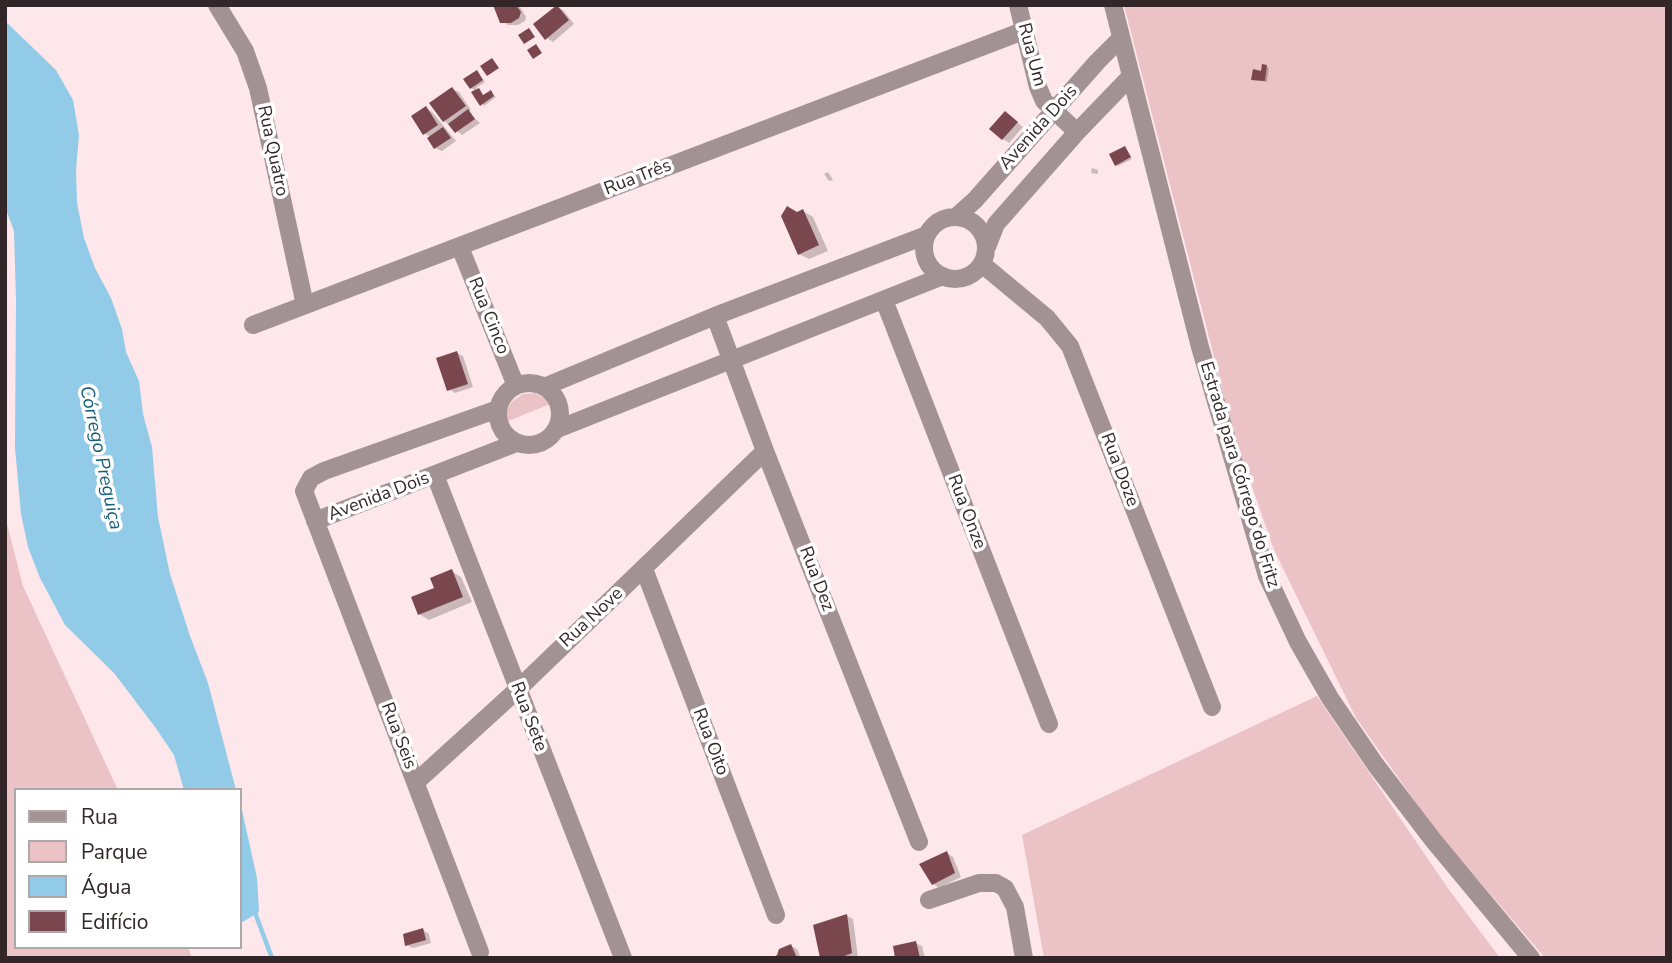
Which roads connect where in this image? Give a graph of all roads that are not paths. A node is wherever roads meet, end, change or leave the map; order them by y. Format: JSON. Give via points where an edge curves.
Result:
{"nodes":[{"id":1,"x":217,"y":5,"type":"edge"},
{"id":2,"x":1018,"y":5,"type":"edge"},
{"id":3,"x":1112,"y":5,"type":"edge"},
{"id":4,"x":1023,"y":30,"type":"junction"},
{"id":5,"x":1121,"y":39,"type":"junction"},
{"id":6,"x":1130,"y":77,"type":"junction"},
{"id":7,"x":1054,"y":112,"type":"junction"},
{"id":8,"x":1077,"y":132,"type":"junction"},
{"id":9,"x":957,"y":216,"type":"junction"},
{"id":10,"x":927,"y":235,"type":"junction"},
{"id":11,"x":460,"y":247,"type":"junction"},
{"id":12,"x":984,"y":255,"type":"junction"},
{"id":13,"x":943,"y":276,"type":"junction"},
{"id":14,"x":884,"y":300,"type":"junction"},
{"id":15,"x":305,"y":305,"type":"junction"},
{"id":16,"x":715,"y":316,"type":"junction"},
{"id":17,"x":253,"y":326,"type":"dead end"},
{"id":18,"x":731,"y":360,"type":"junction"},
{"id":19,"x":516,"y":386,"type":"junction"},
{"id":20,"x":544,"y":387,"type":"junction"},
{"id":21,"x":498,"y":409,"type":"junction"},
{"id":22,"x":555,"y":430,"type":"junction"},
{"id":23,"x":516,"y":443,"type":"junction"},
{"id":24,"x":765,"y":451,"type":"junction"},
{"id":25,"x":435,"y":475,"type":"junction"},
{"id":26,"x":315,"y":521,"type":"junction"},
{"id":27,"x":644,"y":569,"type":"junction"},
{"id":28,"x":517,"y":690,"type":"junction"},
{"id":29,"x":1212,"y":707,"type":"dead end"},
{"id":30,"x":1049,"y":724,"type":"dead end"},
{"id":31,"x":416,"y":782,"type":"junction"},
{"id":32,"x":919,"y":842,"type":"dead end"},
{"id":33,"x":929,"y":900,"type":"dead end"},
{"id":34,"x":776,"y":915,"type":"dead end"},
{"id":35,"x":480,"y":952,"type":"dead end"},
{"id":36,"x":622,"y":958,"type":"edge"},
{"id":37,"x":1024,"y":958,"type":"edge"},
{"id":38,"x":1531,"y":958,"type":"edge"}],
"edges":[{"from":1,"to":15,"type":"street","name":"Rua Quatro","via":[[245,51],[258,88]]},
{"from":2,"to":4,"type":"street","name":"Rua Um"},
{"from":3,"to":5,"type":"street","name":"Estrada para Córrego do Fritz"},
{"from":4,"to":7,"type":"street","name":"Rua Um","via":[[1038,87]]},
{"from":4,"to":11,"type":"street","name":"Rua Três"},
{"from":5,"to":6,"type":"street","name":"Estrada para Córrego do Fritz"},
{"from":5,"to":7,"type":"street","name":"Avenida Dois"},
{"from":6,"to":8,"type":"street","name":"Avenida Dois"},
{"from":6,"to":38,"type":"street","name":"Estrada para Córrego do Fritz","via":[[1200,347],[1267,576],[1323,686],[1375,764]]},
{"from":7,"to":8,"type":"street","name":"Rua Um"},
{"from":7,"to":9,"type":"street","name":"Avenida Dois"},
{"from":8,"to":12,"type":"street","name":"Avenida Dois","via":[[996,224]]},
{"from":9,"to":10,"type":"street","name":"Avenida Dois","via":[[936,223]]},
{"from":9,"to":12,"type":"street","via":[[976,225],[985,238]]},
{"from":10,"to":13,"type":"street","via":[[926,257]]},
{"from":10,"to":16,"type":"street","name":"Avenida Dois"},
{"from":11,"to":15,"type":"street","name":"Rua Três"},
{"from":11,"to":19,"type":"street","name":"Rua Cinco"},
{"from":12,"to":13,"type":"street","name":"Avenida Dois","via":[[976,271],[961,278]]},
{"from":12,"to":29,"type":"street","name":"Rua Doze","via":[[1070,346]]},
{"from":13,"to":14,"type":"street","name":"Avenida Dois"},
{"from":14,"to":18,"type":"street","name":"Avenida Dois"},
{"from":14,"to":30,"type":"street","name":"Rua Onze"},
{"from":15,"to":17,"type":"street","name":"Rua Três"},
{"from":16,"to":18,"type":"street","name":"Rua Dez"},
{"from":16,"to":20,"type":"street","name":"Avenida Dois"},
{"from":18,"to":22,"type":"street","name":"Avenida Dois"},
{"from":18,"to":24,"type":"street","name":"Rua Dez"},
{"from":19,"to":20,"type":"street","name":"Avenida Dois"},
{"from":19,"to":21,"type":"street","via":[[504,395]]},
{"from":20,"to":22,"type":"street","via":[[558,404]]},
{"from":21,"to":23,"type":"street","via":[[503,432]]},
{"from":21,"to":26,"type":"street","name":"Avenida Dois","via":[[311,478],[304,491]]},
{"from":22,"to":23,"type":"street","name":"Avenida Dois","via":[[542,442]]},
{"from":23,"to":25,"type":"street","name":"Avenida Dois"},
{"from":24,"to":27,"type":"street","name":"Rua Nove"},
{"from":24,"to":32,"type":"street","name":"Rua Dez"},
{"from":25,"to":26,"type":"street","name":"Avenida Dois"},
{"from":25,"to":28,"type":"street","name":"Rua Sete"},
{"from":26,"to":31,"type":"street","name":"Rua Seis"},
{"from":27,"to":28,"type":"street","name":"Rua Nove"},
{"from":27,"to":34,"type":"street","name":"Rua Oito"},
{"from":28,"to":31,"type":"street","name":"Rua Nove"},
{"from":28,"to":36,"type":"street","name":"Rua Sete"},
{"from":31,"to":35,"type":"street","name":"Rua Seis"},
{"from":33,"to":37,"type":"street","via":[[979,883],[1005,888],[1015,907]]}]}
